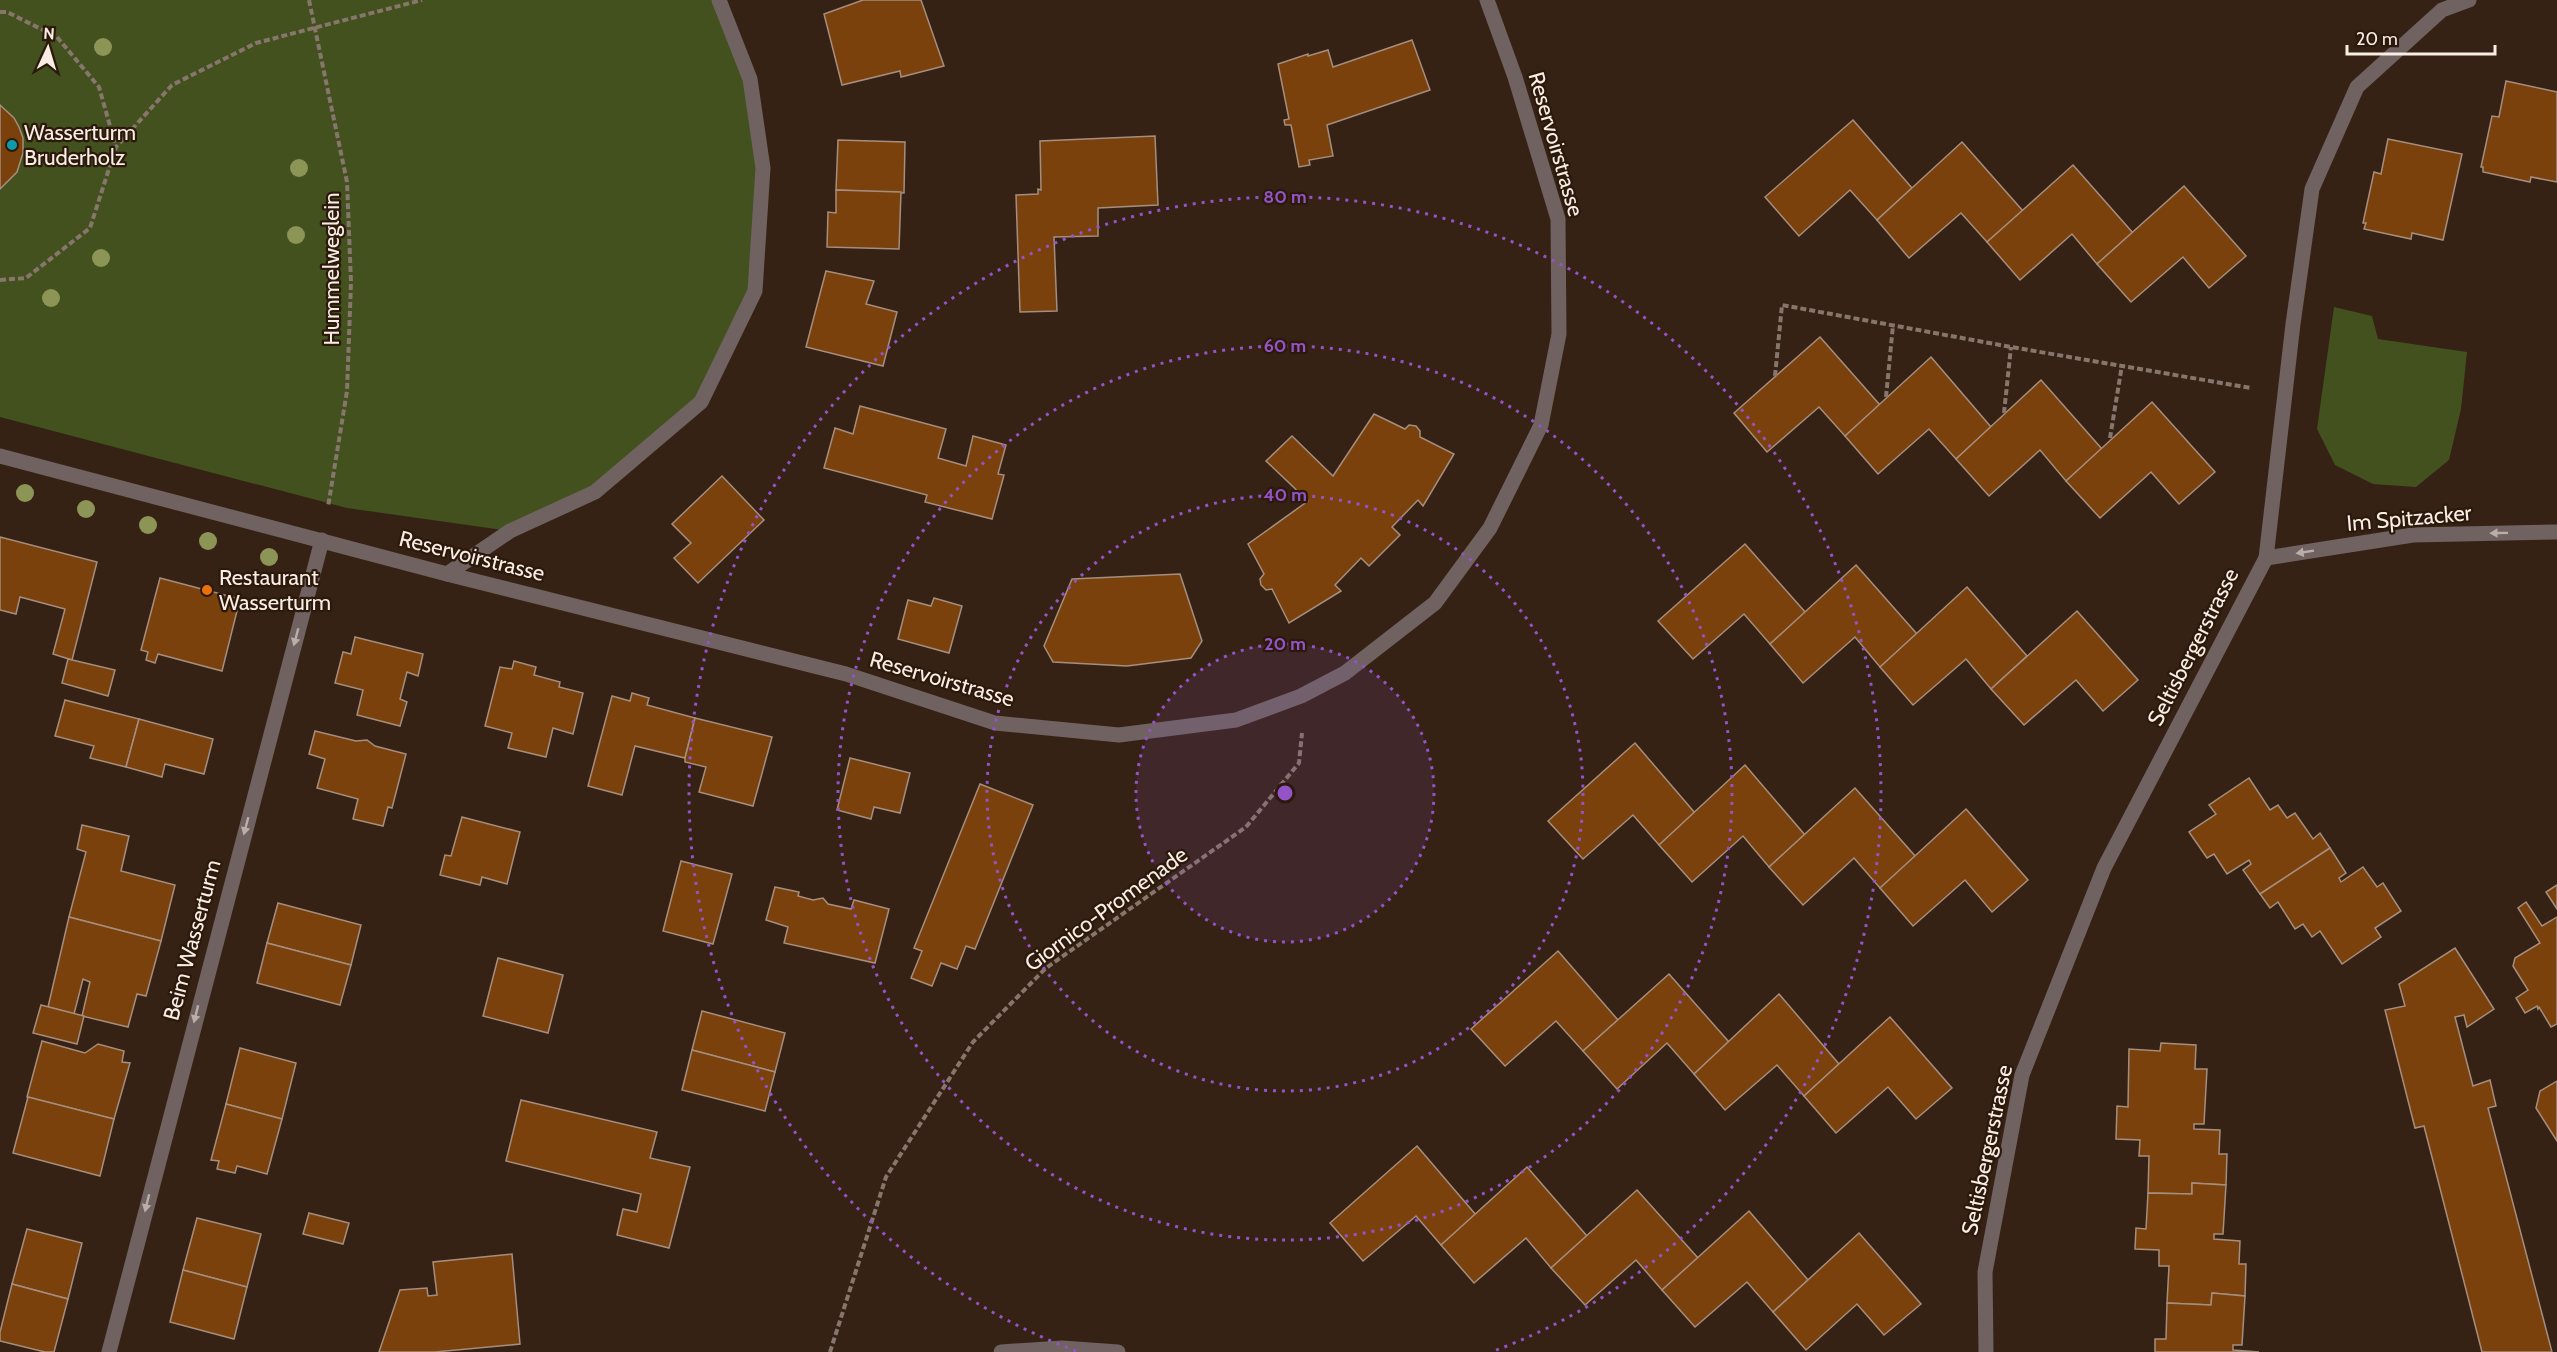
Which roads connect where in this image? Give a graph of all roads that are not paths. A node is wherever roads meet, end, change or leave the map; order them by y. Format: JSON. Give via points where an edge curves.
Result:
{"nodes":[{"id":1,"x":719,"y":0,"type":"edge"},
{"id":2,"x":1487,"y":0,"type":"edge"},
{"id":3,"x":2469,"y":0,"type":"edge"},
{"id":4,"x":0,"y":456,"type":"edge"},
{"id":5,"x":2557,"y":532,"type":"edge"},
{"id":6,"x":322,"y":540,"type":"junction"},
{"id":7,"x":2265,"y":558,"type":"junction"},
{"id":8,"x":447,"y":574,"type":"junction"},
{"id":9,"x":109,"y":1352,"type":"edge"},
{"id":10,"x":1000,"y":1352,"type":"edge"},
{"id":11,"x":1118,"y":1352,"type":"edge"},
{"id":12,"x":1986,"y":1352,"type":"edge"}],
"edges":[{"from":1,"to":8,"type":"street","via":[[750,79],[763,168],[755,291],[700,402],[595,492],[510,531]]},
{"from":2,"to":8,"type":"street","name":"Reservoirstrasse","via":[[1558,219],[1559,334],[1540,425],[1490,528],[1435,603],[1345,673],[1236,720],[1119,735],[995,723],[846,674]]},
{"from":3,"to":7,"type":"street","name":"Seltisbergerstrasse","via":[[2442,10],[2357,87],[2312,189]]},
{"from":4,"to":6,"type":"street","name":"Reservoirstrasse"},
{"from":5,"to":7,"type":"street","name":"Im Spitzacker","one_way":true,"via":[[2413,536]]},
{"from":6,"to":8,"type":"street","name":"Reservoirstrasse"},
{"from":6,"to":9,"type":"street","name":"Beim Wasserturm","one_way":true},
{"from":7,"to":12,"type":"street","name":"Seltisbergerstrasse","via":[[2104,868],[2022,1075],[1985,1272]]},
{"from":10,"to":11,"type":"street","via":[[1062,1348]]}]}
